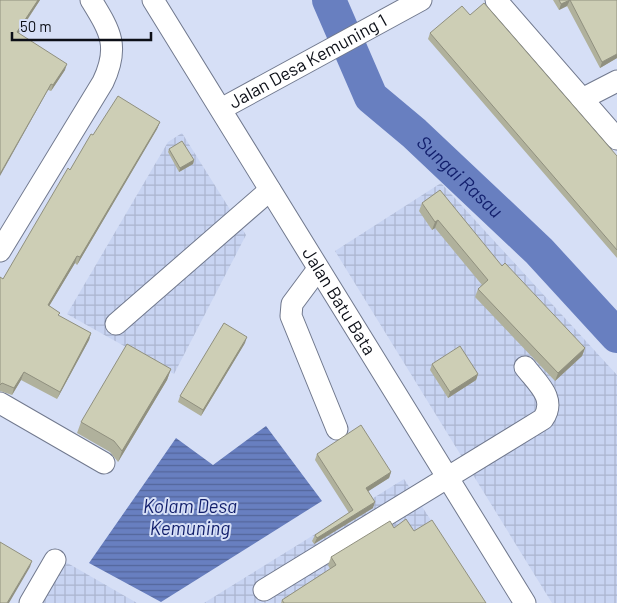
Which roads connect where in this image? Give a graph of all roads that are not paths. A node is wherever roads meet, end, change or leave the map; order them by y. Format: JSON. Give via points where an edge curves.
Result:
{"nodes":[{"id":1,"x":91,"y":0,"type":"edge"},
{"id":2,"x":153,"y":0,"type":"edge"},
{"id":3,"x":420,"y":0,"type":"edge"},
{"id":4,"x":496,"y":0,"type":"edge"},
{"id":5,"x":617,"y":81,"type":"edge"},
{"id":6,"x":582,"y":99,"type":"junction"},
{"id":7,"x":221,"y":109,"type":"junction"},
{"id":8,"x":617,"y":139,"type":"edge"},
{"id":9,"x":270,"y":190,"type":"junction"},
{"id":10,"x":0,"y":251,"type":"edge"},
{"id":11,"x":318,"y":268,"type":"junction"},
{"id":12,"x":116,"y":324,"type":"dead end"},
{"id":13,"x":525,"y":367,"type":"dead end"},
{"id":14,"x":0,"y":404,"type":"edge"},
{"id":15,"x":337,"y":429,"type":"dead end"},
{"id":16,"x":104,"y":463,"type":"dead end"},
{"id":17,"x":447,"y":476,"type":"junction"},
{"id":18,"x":55,"y":560,"type":"dead end"},
{"id":19,"x":264,"y":590,"type":"dead end"},
{"id":20,"x":30,"y":603,"type":"edge"},
{"id":21,"x":524,"y":603,"type":"edge"}],
"edges":[{"from":1,"to":10,"type":"street","via":[[107,26],[113,47],[111,65]]},
{"from":2,"to":7,"type":"street","name":"Jalan Batu Bata"},
{"from":3,"to":7,"type":"street","name":"Jalan Desa Kemuning 1"},
{"from":4,"to":6,"type":"street"},
{"from":5,"to":6,"type":"street"},
{"from":6,"to":8,"type":"street"},
{"from":7,"to":9,"type":"street","name":"Jalan Batu Bata"},
{"from":9,"to":11,"type":"street","name":"Jalan Batu Bata"},
{"from":9,"to":12,"type":"street"},
{"from":11,"to":15,"type":"street","via":[[292,304],[291,316]]},
{"from":11,"to":17,"type":"street","name":"Jalan Batu Bata"},
{"from":13,"to":17,"type":"street","via":[[549,400],[549,410],[543,419]]},
{"from":14,"to":16,"type":"street"},
{"from":17,"to":19,"type":"street"},
{"from":17,"to":21,"type":"street","name":"Jalan Batu Bata"},
{"from":18,"to":20,"type":"street"}]}
